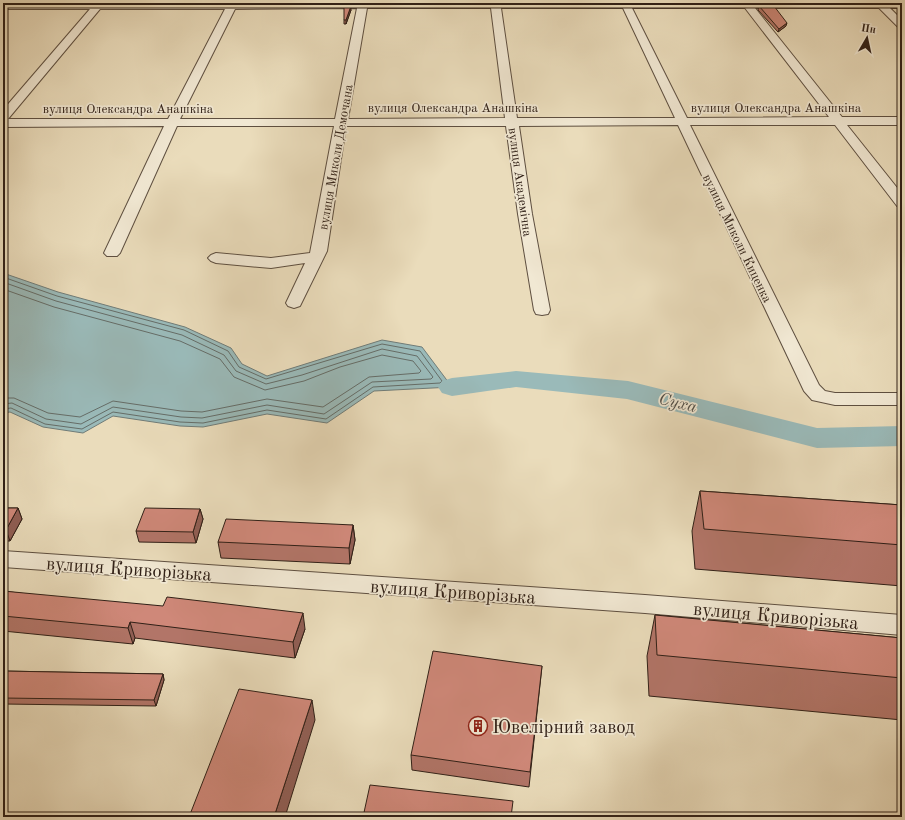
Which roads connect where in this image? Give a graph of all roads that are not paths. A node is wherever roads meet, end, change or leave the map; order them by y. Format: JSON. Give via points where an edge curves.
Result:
{"nodes":[{"id":1,"x":232,"y":4,"type":"edge"},
{"id":2,"x":363,"y":4,"type":"edge"},
{"id":3,"x":495,"y":4,"type":"edge"},
{"id":4,"x":626,"y":4,"type":"edge"},
{"id":5,"x":746,"y":4,"type":"edge"},
{"id":6,"x":880,"y":4,"type":"edge"},
{"id":7,"x":99,"y":5,"type":"edge"},
{"id":8,"x":902,"y":5,"type":"edge"},
{"id":9,"x":3,"y":6,"type":"edge"},
{"id":10,"x":902,"y":25,"type":"edge"},
{"id":11,"x":3,"y":118,"type":"edge"},
{"id":12,"x":902,"y":121,"type":"edge"},
{"id":13,"x":340,"y":122,"type":"junction"},
{"id":14,"x":513,"y":122,"type":"junction"},
{"id":15,"x":682,"y":122,"type":"junction"},
{"id":16,"x":839,"y":122,"type":"junction"},
{"id":17,"x":3,"y":123,"type":"edge"},
{"id":18,"x":172,"y":123,"type":"junction"},
{"id":19,"x":902,"y":203,"type":"edge"},
{"id":20,"x":112,"y":252,"type":"dead end"},
{"id":21,"x":316,"y":256,"type":"junction"},
{"id":22,"x":216,"y":258,"type":"dead end"},
{"id":23,"x":294,"y":303,"type":"dead end"},
{"id":24,"x":542,"y":310,"type":"dead end"},
{"id":25,"x":902,"y":398,"type":"edge"},
{"id":26,"x":3,"y":559,"type":"edge"},
{"id":27,"x":902,"y":626,"type":"edge"}],
"edges":[{"from":1,"to":2,"type":"street"},
{"from":1,"to":7,"type":"street"},
{"from":1,"to":18,"type":"street"},
{"from":2,"to":3,"type":"street"},
{"from":2,"to":13,"type":"street","name":"вулиця Миколи Демочана"},
{"from":3,"to":4,"type":"street"},
{"from":3,"to":14,"type":"street","name":"вулиця Академічна"},
{"from":4,"to":5,"type":"street"},
{"from":4,"to":15,"type":"street","name":"вулиця Миколи Киценка"},
{"from":5,"to":6,"type":"street"},
{"from":5,"to":16,"type":"street"},
{"from":6,"to":8,"type":"street"},
{"from":6,"to":10,"type":"street"},
{"from":7,"to":9,"type":"street"},
{"from":7,"to":11,"type":"street"},
{"from":12,"to":16,"type":"street","name":"вулиця Олександра Анашкіна"},
{"from":13,"to":14,"type":"street","name":"вулиця Олександра Анашкіна"},
{"from":13,"to":18,"type":"street","name":"вулиця Олександра Анашкіна"},
{"from":13,"to":21,"type":"street","name":"вулиця Миколи Демочана","via":[[319,251]]},
{"from":14,"to":15,"type":"street","name":"вулиця Олександра Анашкіна"},
{"from":14,"to":24,"type":"street","name":"вулиця Академічна","via":[[525,214]]},
{"from":15,"to":16,"type":"street","name":"вулиця Олександра Анашкіна"},
{"from":15,"to":25,"type":"street","name":"вулиця Миколи Киценка","via":[[811,387],[819,396],[835,399]]},
{"from":16,"to":19,"type":"street"},
{"from":17,"to":18,"type":"street","name":"вулиця Олександра Анашкіна"},
{"from":18,"to":20,"type":"street"},
{"from":21,"to":22,"type":"street","via":[[271,263]]},
{"from":21,"to":23,"type":"street","name":"вулиця Миколи Демочана"},
{"from":26,"to":27,"type":"street","name":"вулиця Криворізька","via":[[645,604]]}]}
